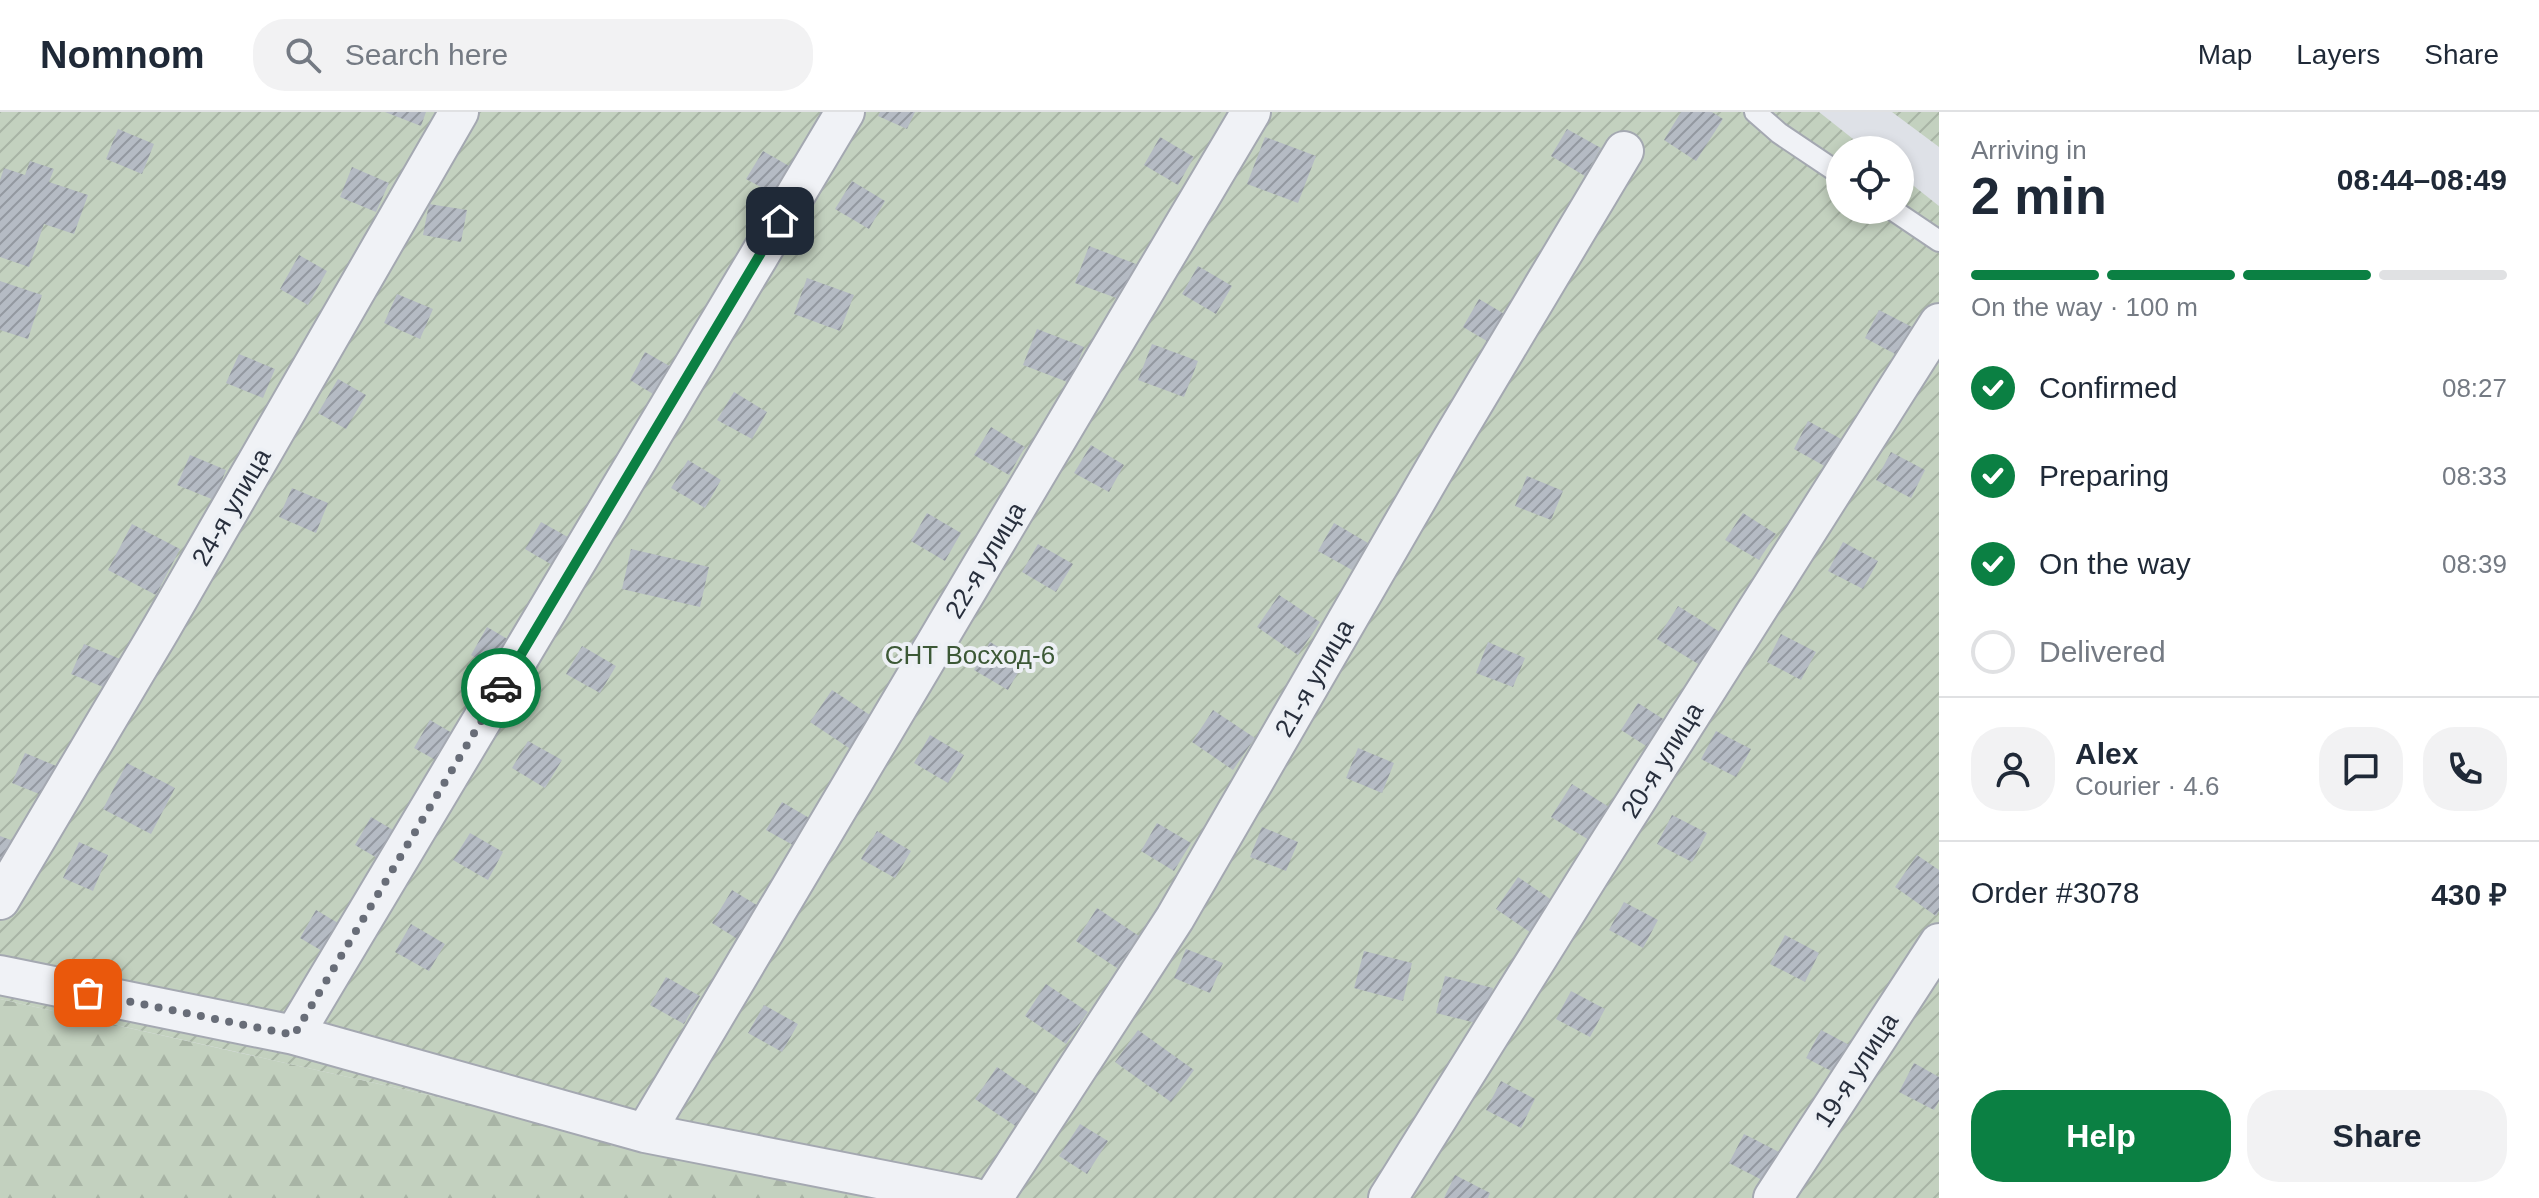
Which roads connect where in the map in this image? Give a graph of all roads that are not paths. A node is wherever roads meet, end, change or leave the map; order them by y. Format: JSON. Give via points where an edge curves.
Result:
{"nodes":[{"id":1,"x":459,"y":112,"type":"edge"},
{"id":2,"x":845,"y":112,"type":"edge"},
{"id":3,"x":1251,"y":112,"type":"edge"},
{"id":4,"x":1755,"y":112,"type":"edge"},
{"id":5,"x":1624,"y":151,"type":"dead end"},
{"id":6,"x":1826,"y":165,"type":"edge"},
{"id":7,"x":1914,"y":224,"type":"edge"},
{"id":8,"x":1939,"y":241,"type":"edge"},
{"id":9,"x":1939,"y":323,"type":"edge"},
{"id":10,"x":0,"y":900,"type":"edge"},
{"id":11,"x":1939,"y":943,"type":"edge"},
{"id":12,"x":0,"y":975,"type":"edge"},
{"id":13,"x":294,"y":1035,"type":"junction"},
{"id":14,"x":645,"y":1133,"type":"junction"},
{"id":15,"x":975,"y":1198,"type":"edge"},
{"id":16,"x":993,"y":1198,"type":"edge"},
{"id":17,"x":1388,"y":1198,"type":"edge"},
{"id":18,"x":1773,"y":1198,"type":"edge"}],
"edges":[{"from":1,"to":10,"type":"street","name":"24-я улица"},
{"from":2,"to":13,"type":"street"},
{"from":3,"to":14,"type":"street","name":"22-я улица"},
{"from":4,"to":6,"type":"lane"},
{"from":5,"to":16,"type":"street","name":"21-я улица","via":[[1175,918]]},
{"from":7,"to":8,"type":"lane"},
{"from":9,"to":17,"type":"street","name":"20-я улица"},
{"from":11,"to":18,"type":"street","name":"19-я улица"},
{"from":12,"to":13,"type":"street"},
{"from":13,"to":14,"type":"street"},
{"from":14,"to":15,"type":"street"}]}
